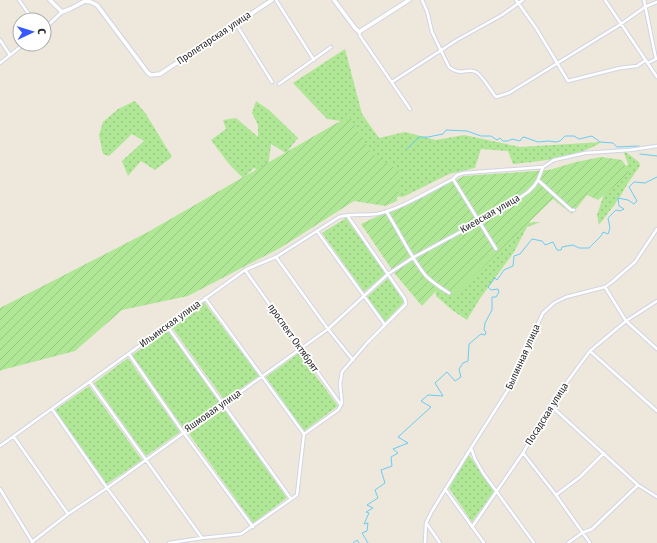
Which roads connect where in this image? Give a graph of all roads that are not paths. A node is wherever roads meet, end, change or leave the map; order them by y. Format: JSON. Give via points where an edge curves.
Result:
{"nodes":[{"id":1,"x":19,"y":0,"type":"edge"},
{"id":2,"x":50,"y":0,"type":"edge"},
{"id":3,"x":272,"y":0,"type":"edge"},
{"id":4,"x":276,"y":0,"type":"edge"},
{"id":5,"x":334,"y":0,"type":"edge"},
{"id":6,"x":409,"y":0,"type":"edge"},
{"id":7,"x":422,"y":0,"type":"edge"},
{"id":8,"x":516,"y":0,"type":"edge"},
{"id":9,"x":523,"y":0,"type":"edge"},
{"id":10,"x":605,"y":0,"type":"edge"},
{"id":11,"x":644,"y":0,"type":"edge"},
{"id":12,"x":657,"y":2,"type":"edge"},
{"id":13,"x":518,"y":3,"type":"junction"},
{"id":14,"x":645,"y":7,"type":"junction"},
{"id":15,"x":28,"y":12,"type":"edge"},
{"id":16,"x":62,"y":12,"type":"junction"},
{"id":17,"x":52,"y":22,"type":"edge"},
{"id":18,"x":236,"y":24,"type":"junction"},
{"id":19,"x":621,"y":24,"type":"junction"},
{"id":20,"x":360,"y":32,"type":"junction"},
{"id":21,"x":0,"y":40,"type":"edge"},
{"id":22,"x":331,"y":47,"type":"dead end"},
{"id":23,"x":442,"y":51,"type":"junction"},
{"id":24,"x":14,"y":52,"type":"edge"},
{"id":25,"x":10,"y":55,"type":"junction"},
{"id":26,"x":314,"y":60,"type":"junction"},
{"id":27,"x":647,"y":61,"type":"junction"},
{"id":28,"x":0,"y":63,"type":"edge"},
{"id":29,"x":557,"y":63,"type":"junction"},
{"id":30,"x":657,"y":77,"type":"edge"},
{"id":31,"x":272,"y":82,"type":"dead end"},
{"id":32,"x":392,"y":82,"type":"junction"},
{"id":33,"x":279,"y":84,"type":"dead end"},
{"id":34,"x":410,"y":109,"type":"dead end"},
{"id":35,"x":657,"y":146,"type":"edge"},
{"id":36,"x":543,"y":167,"type":"junction"},
{"id":37,"x":453,"y":179,"type":"junction"},
{"id":38,"x":538,"y":180,"type":"junction"},
{"id":39,"x":574,"y":210,"type":"dead end"},
{"id":40,"x":386,"y":211,"type":"junction"},
{"id":41,"x":346,"y":215,"type":"junction"},
{"id":42,"x":479,"y":222,"type":"junction"},
{"id":43,"x":657,"y":229,"type":"edge"},
{"id":44,"x":317,"y":231,"type":"junction"},
{"id":45,"x":496,"y":249,"type":"dead end"},
{"id":46,"x":276,"y":257,"type":"junction"},
{"id":47,"x":414,"y":257,"type":"junction"},
{"id":48,"x":245,"y":270,"type":"junction"},
{"id":49,"x":388,"y":274,"type":"junction"},
{"id":50,"x":605,"y":287,"type":"junction"},
{"id":51,"x":449,"y":293,"type":"dead end"},
{"id":52,"x":364,"y":296,"type":"junction"},
{"id":53,"x":206,"y":298,"type":"junction"},
{"id":54,"x":657,"y":301,"type":"edge"},
{"id":55,"x":626,"y":321,"type":"junction"},
{"id":56,"x":385,"y":325,"type":"junction"},
{"id":57,"x":167,"y":326,"type":"junction"},
{"id":58,"x":328,"y":329,"type":"junction"},
{"id":59,"x":300,"y":349,"type":"junction"},
{"id":60,"x":657,"y":349,"type":"edge"},
{"id":61,"x":590,"y":351,"type":"junction"},
{"id":62,"x":129,"y":354,"type":"junction"},
{"id":63,"x":353,"y":360,"type":"junction"},
{"id":64,"x":262,"y":376,"type":"junction"},
{"id":65,"x":90,"y":382,"type":"junction"},
{"id":66,"x":224,"y":404,"type":"junction"},
{"id":67,"x":550,"y":405,"type":"junction"},
{"id":68,"x":341,"y":406,"type":"junction"},
{"id":69,"x":52,"y":410,"type":"junction"},
{"id":70,"x":657,"y":411,"type":"edge"},
{"id":71,"x":183,"y":432,"type":"junction"},
{"id":72,"x":304,"y":434,"type":"junction"},
{"id":73,"x":14,"y":437,"type":"junction"},
{"id":74,"x":0,"y":446,"type":"edge"},
{"id":75,"x":471,"y":448,"type":"junction"},
{"id":76,"x":523,"y":453,"type":"junction"},
{"id":77,"x":604,"y":453,"type":"junction"},
{"id":78,"x":146,"y":460,"type":"junction"},
{"id":79,"x":638,"y":485,"type":"junction"},
{"id":80,"x":107,"y":488,"type":"junction"},
{"id":81,"x":0,"y":489,"type":"edge"},
{"id":82,"x":445,"y":489,"type":"junction"},
{"id":83,"x":497,"y":491,"type":"junction"},
{"id":84,"x":556,"y":495,"type":"junction"},
{"id":85,"x":657,"y":497,"type":"edge"},
{"id":86,"x":291,"y":499,"type":"junction"},
{"id":87,"x":68,"y":514,"type":"junction"},
{"id":88,"x":426,"y":524,"type":"junction"},
{"id":89,"x":253,"y":527,"type":"junction"},
{"id":90,"x":472,"y":527,"type":"junction"},
{"id":91,"x":582,"y":533,"type":"junction"},
{"id":92,"x":202,"y":538,"type":"junction"},
{"id":93,"x":33,"y":543,"type":"edge"},
{"id":94,"x":148,"y":543,"type":"edge"},
{"id":95,"x":169,"y":543,"type":"edge"},
{"id":96,"x":425,"y":543,"type":"edge"},
{"id":97,"x":440,"y":543,"type":"edge"},
{"id":98,"x":484,"y":543,"type":"edge"},
{"id":99,"x":534,"y":543,"type":"edge"},
{"id":100,"x":568,"y":543,"type":"edge"},
{"id":101,"x":590,"y":543,"type":"edge"}],
"edges":[{"from":1,"to":15,"type":"street"},
{"from":2,"to":16,"type":"street"},
{"from":3,"to":18,"type":"street","name":"Пролетарская улица"},
{"from":4,"to":26,"type":"street"},
{"from":5,"to":20,"type":"street","via":[[354,28]]},
{"from":6,"to":20,"type":"street"},
{"from":7,"to":23,"type":"street","via":[[432,32]]},
{"from":8,"to":13,"type":"street"},
{"from":9,"to":13,"type":"street"},
{"from":10,"to":19,"type":"street"},
{"from":11,"to":14,"type":"street"},
{"from":12,"to":14,"type":"street"},
{"from":13,"to":23,"type":"street"},
{"from":13,"to":29,"type":"street"},
{"from":14,"to":19,"type":"street"},
{"from":14,"to":27,"type":"street","via":[[656,59]]},
{"from":16,"to":17,"type":"street"},
{"from":16,"to":18,"type":"street","name":"Пролетарская улица","via":[[85,1],[97,5],[148,73],[156,75]]},
{"from":18,"to":31,"type":"street"},
{"from":19,"to":27,"type":"street"},
{"from":19,"to":29,"type":"street"},
{"from":20,"to":32,"type":"street","via":[[360,36]]},
{"from":21,"to":25,"type":"street"},
{"from":22,"to":26,"type":"street"},
{"from":23,"to":29,"type":"street","via":[[449,67],[454,71],[477,72],[496,97],[508,93]]},
{"from":23,"to":32,"type":"street"},
{"from":24,"to":25,"type":"street"},
{"from":25,"to":28,"type":"street"},
{"from":26,"to":33,"type":"street"},
{"from":27,"to":29,"type":"street","via":[[637,66],[568,82]]},
{"from":27,"to":30,"type":"street"},
{"from":32,"to":34,"type":"street"},
{"from":35,"to":36,"type":"street","via":[[585,152],[554,160]]},
{"from":36,"to":37,"type":"street","via":[[464,173]]},
{"from":36,"to":38,"type":"street","name":"Киевская улица"},
{"from":37,"to":40,"type":"street"},
{"from":37,"to":42,"type":"street"},
{"from":38,"to":39,"type":"street"},
{"from":38,"to":42,"type":"street","name":"Киевская улица","via":[[513,203]]},
{"from":40,"to":41,"type":"street"},
{"from":40,"to":47,"type":"street"},
{"from":41,"to":44,"type":"street","name":"Ильинская улица"},
{"from":41,"to":49,"type":"street"},
{"from":42,"to":45,"type":"street"},
{"from":42,"to":47,"type":"street","name":"Киевская улица"},
{"from":43,"to":50,"type":"street","name":"Былинная улица","via":[[635,262]]},
{"from":44,"to":46,"type":"street","name":"Ильинская улица"},
{"from":44,"to":52,"type":"street"},
{"from":46,"to":48,"type":"street","name":"Ильинская улица"},
{"from":46,"to":58,"type":"street"},
{"from":47,"to":49,"type":"street","name":"Киевская улица"},
{"from":47,"to":51,"type":"street","via":[[426,276]]},
{"from":48,"to":53,"type":"street","name":"Ильинская улица"},
{"from":48,"to":59,"type":"street","name":"проспект Октябрят"},
{"from":49,"to":52,"type":"street","name":"Яшмовая улица"},
{"from":49,"to":56,"type":"street","via":[[406,304]]},
{"from":50,"to":55,"type":"street"},
{"from":50,"to":75,"type":"street","name":"Былинная улица","via":[[566,297],[543,313],[508,390]]},
{"from":52,"to":56,"type":"street"},
{"from":52,"to":58,"type":"street","name":"Яшмовая улица"},
{"from":53,"to":57,"type":"street","name":"Ильинская улица"},
{"from":53,"to":64,"type":"street"},
{"from":54,"to":55,"type":"street","name":"Посадская улица"},
{"from":55,"to":60,"type":"street"},
{"from":55,"to":61,"type":"street","name":"Посадская улица"},
{"from":56,"to":63,"type":"street"},
{"from":57,"to":62,"type":"street","name":"Ильинская улица"},
{"from":57,"to":66,"type":"street"},
{"from":58,"to":59,"type":"street","name":"Яшмовая улица"},
{"from":58,"to":63,"type":"street"},
{"from":59,"to":64,"type":"street","name":"Яшмовая улица"},
{"from":59,"to":68,"type":"street","name":"проспект Октябрят"},
{"from":61,"to":67,"type":"street","name":"Посадская улица"},
{"from":61,"to":70,"type":"street"},
{"from":62,"to":65,"type":"street","name":"Ильинская улица"},
{"from":62,"to":71,"type":"street"},
{"from":63,"to":68,"type":"street","via":[[342,372]]},
{"from":64,"to":66,"type":"street","name":"Яшмовая улица"},
{"from":64,"to":72,"type":"street"},
{"from":65,"to":69,"type":"street","name":"Ильинская улица"},
{"from":65,"to":78,"type":"street"},
{"from":66,"to":71,"type":"street","name":"Яшмовая улица"},
{"from":66,"to":86,"type":"street"},
{"from":67,"to":76,"type":"street","name":"Посадская улица"},
{"from":67,"to":77,"type":"street"},
{"from":68,"to":72,"type":"street"},
{"from":69,"to":73,"type":"street","name":"Ильинская улица"},
{"from":69,"to":80,"type":"street"},
{"from":71,"to":78,"type":"street","name":"Яшмовая улица"},
{"from":71,"to":89,"type":"street"},
{"from":72,"to":86,"type":"street","via":[[299,490]]},
{"from":73,"to":74,"type":"street","name":"Ильинская улица"},
{"from":73,"to":87,"type":"street"},
{"from":75,"to":82,"type":"street","name":"Былинная улица"},
{"from":75,"to":83,"type":"street","via":[[475,459]]},
{"from":76,"to":83,"type":"street","name":"Посадская улица"},
{"from":76,"to":84,"type":"street"},
{"from":77,"to":79,"type":"street"},
{"from":77,"to":84,"type":"street","via":[[580,477]]},
{"from":78,"to":80,"type":"street","name":"Яшмовая улица"},
{"from":78,"to":92,"type":"street"},
{"from":79,"to":85,"type":"street"},
{"from":79,"to":91,"type":"street","via":[[592,529]]},
{"from":80,"to":87,"type":"street","name":"Яшмовая улица"},
{"from":80,"to":94,"type":"street"},
{"from":81,"to":93,"type":"street"},
{"from":82,"to":88,"type":"street","name":"Былинная улица"},
{"from":82,"to":90,"type":"street"},
{"from":83,"to":90,"type":"street","name":"Посадская улица"},
{"from":83,"to":99,"type":"street"},
{"from":84,"to":91,"type":"street"},
{"from":86,"to":89,"type":"street"},
{"from":87,"to":93,"type":"street","name":"Яшмовая улица"},
{"from":88,"to":96,"type":"street"},
{"from":88,"to":97,"type":"street"},
{"from":89,"to":92,"type":"street","via":[[242,534]]},
{"from":90,"to":98,"type":"street"},
{"from":91,"to":100,"type":"street"},
{"from":91,"to":101,"type":"street"},
{"from":92,"to":95,"type":"street"}]}
